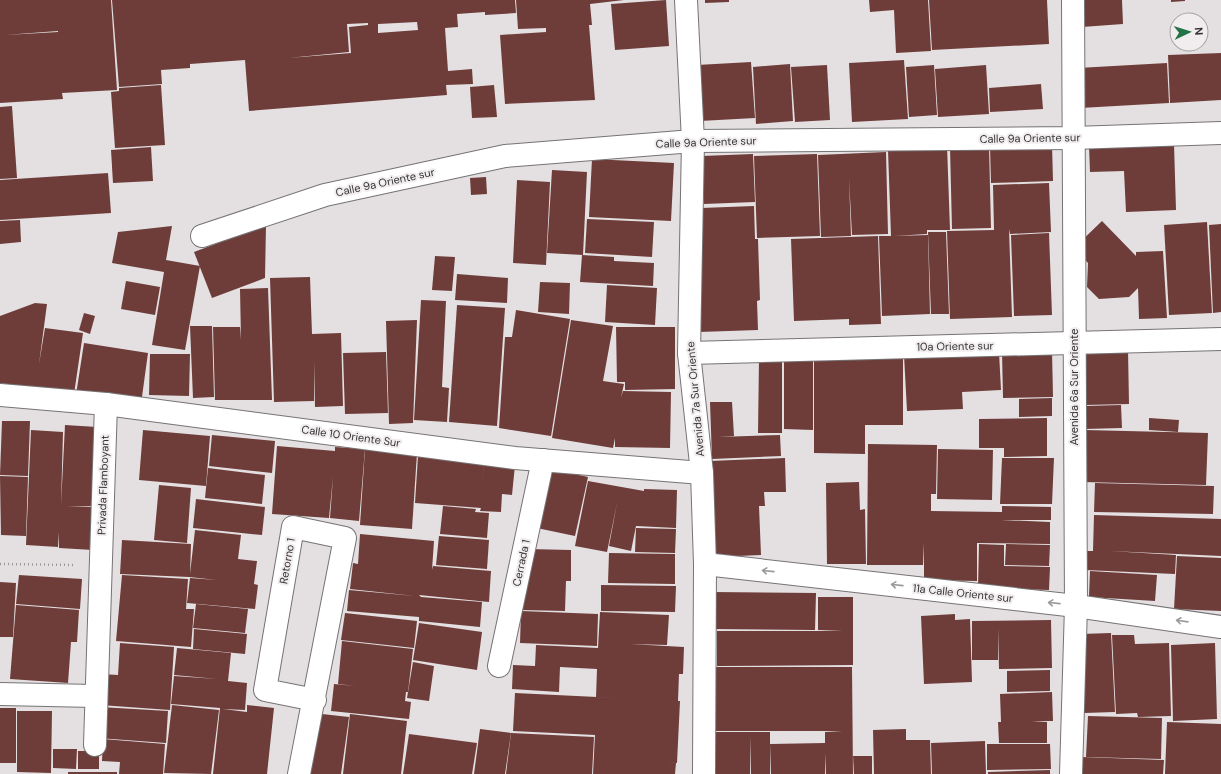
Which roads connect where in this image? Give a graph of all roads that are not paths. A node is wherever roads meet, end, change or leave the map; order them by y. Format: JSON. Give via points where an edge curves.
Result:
{"nodes":[{"id":1,"x":686,"y":0,"type":"edge"},
{"id":2,"x":1073,"y":0,"type":"edge"},
{"id":3,"x":1221,"y":133,"type":"edge"},
{"id":4,"x":1073,"y":138,"type":"junction"},
{"id":5,"x":693,"y":141,"type":"junction"},
{"id":6,"x":202,"y":236,"type":"dead end"},
{"id":7,"x":1221,"y":339,"type":"edge"},
{"id":8,"x":1074,"y":343,"type":"junction"},
{"id":9,"x":688,"y":353,"type":"junction"},
{"id":10,"x":0,"y":395,"type":"edge"},
{"id":11,"x":106,"y":404,"type":"junction"},
{"id":12,"x":543,"y":460,"type":"junction"},
{"id":13,"x":702,"y":473,"type":"junction"},
{"id":14,"x":705,"y":564,"type":"junction"},
{"id":15,"x":1076,"y":606,"type":"junction"},
{"id":16,"x":1221,"y":627,"type":"edge"},
{"id":17,"x":500,"y":666,"type":"dead end"},
{"id":18,"x":0,"y":694,"type":"edge"},
{"id":19,"x":96,"y":696,"type":"junction"},
{"id":20,"x":314,"y":700,"type":"junction"},
{"id":21,"x":95,"y":745,"type":"dead end"},
{"id":22,"x":298,"y":774,"type":"edge"},
{"id":23,"x":704,"y":774,"type":"edge"},
{"id":24,"x":1071,"y":774,"type":"edge"}],
"edges":[{"from":1,"to":5,"type":"street","name":"Avenida 7a Sur Oriente"},
{"from":2,"to":4,"type":"street","name":"Avenida 6a Sur Oriente"},
{"from":3,"to":4,"type":"street","name":"Calle 9a Oriente sur"},
{"from":4,"to":5,"type":"street","name":"Calle 9a Oriente sur"},
{"from":4,"to":8,"type":"street","name":"Avenida 6a Sur Oriente"},
{"from":5,"to":6,"type":"street","name":"Calle 9a Oriente sur","via":[[505,156],[325,194]]},
{"from":5,"to":9,"type":"street","name":"Avenida 7a Sur Oriente"},
{"from":7,"to":8,"type":"street","name":"10a Oriente sur"},
{"from":8,"to":9,"type":"street","name":"10a Oriente sur"},
{"from":8,"to":15,"type":"street","name":"Avenida 6a Sur Oriente"},
{"from":9,"to":13,"type":"street","name":"Avenida 7a Sur Oriente"},
{"from":10,"to":11,"type":"street","name":"Calle 10 Oriente Sur"},
{"from":11,"to":12,"type":"street","name":"Calle 10 Oriente Sur"},
{"from":11,"to":19,"type":"street","name":"Privada Flamboyant"},
{"from":12,"to":13,"type":"street","name":"Calle 10 Oriente Sur"},
{"from":12,"to":17,"type":"street","name":"Cerrada 1"},
{"from":13,"to":14,"type":"street","name":"Avenida 7a Sur Oriente"},
{"from":15,"to":14,"type":"street","name":"11a Calle Oriente sur","one_way":true},
{"from":14,"to":23,"type":"street","name":"Avenida 7a Sur Oriente"},
{"from":16,"to":15,"type":"street","name":"11a Calle Oriente sur","one_way":true},
{"from":15,"to":24,"type":"street","name":"Avenida 6a Sur Oriente"},
{"from":18,"to":19,"type":"street"},
{"from":19,"to":21,"type":"street","name":"Privada Flamboyant"},
{"from":20,"to":20,"type":"street","name":"Retorno 1","via":[[345,538],[293,528],[265,690]]},
{"from":20,"to":22,"type":"street","name":"Retorno 1"}]}
